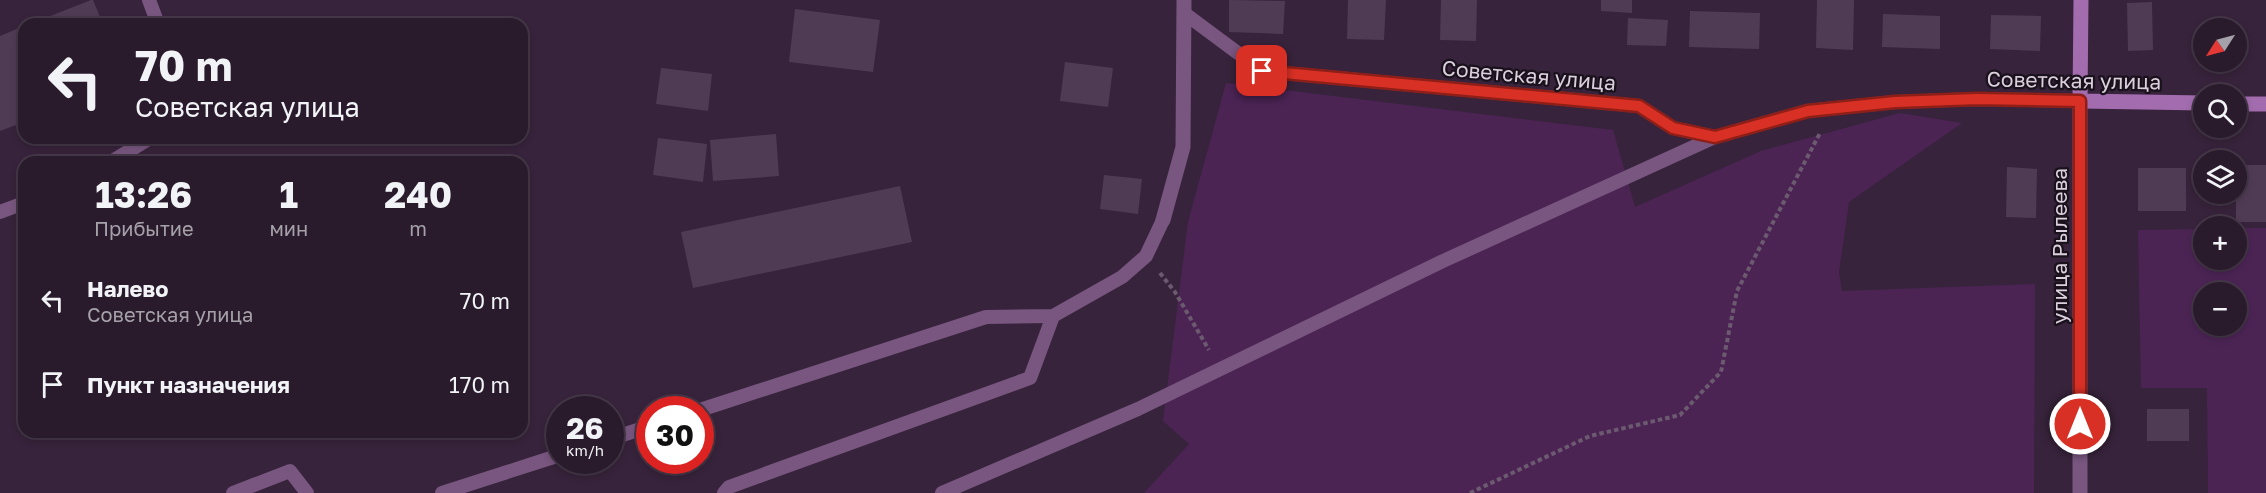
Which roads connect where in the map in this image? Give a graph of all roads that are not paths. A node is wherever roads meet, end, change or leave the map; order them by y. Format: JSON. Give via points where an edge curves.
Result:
{"nodes":[{"id":1,"x":149,"y":0,"type":"edge"},
{"id":2,"x":2080,"y":0,"type":"edge"},
{"id":3,"x":1184,"y":6,"type":"edge"},
{"id":4,"x":156,"y":18,"type":"edge"},
{"id":5,"x":2080,"y":101,"type":"junction"},
{"id":6,"x":2193,"y":103,"type":"edge"},
{"id":7,"x":2247,"y":104,"type":"edge"},
{"id":8,"x":2266,"y":104,"type":"edge"},
{"id":9,"x":1715,"y":137,"type":"junction"},
{"id":10,"x":140,"y":144,"type":"edge"},
{"id":11,"x":121,"y":156,"type":"edge"},
{"id":12,"x":18,"y":205,"type":"edge"},
{"id":13,"x":0,"y":212,"type":"edge"},
{"id":14,"x":1163,"y":220,"type":"joint"},
{"id":15,"x":1053,"y":316,"type":"junction"},
{"id":16,"x":714,"y":405,"type":"edge"},
{"id":17,"x":546,"y":460,"type":"edge"},
{"id":18,"x":233,"y":493,"type":"edge"},
{"id":19,"x":307,"y":493,"type":"edge"},
{"id":20,"x":442,"y":493,"type":"edge"},
{"id":21,"x":724,"y":493,"type":"edge"},
{"id":22,"x":942,"y":493,"type":"edge"},
{"id":23,"x":2080,"y":493,"type":"edge"}],
"edges":[{"from":1,"to":4,"type":"lane"},
{"from":2,"to":5,"type":"street","name":"улица Рылеева"},
{"from":3,"to":9,"type":"lane","name":"Советская улица","via":[[1262,71],[1639,106],[1673,128]]},
{"from":3,"to":14,"type":"street","via":[[1183,147]]},
{"from":5,"to":6,"type":"street","name":"Советская улица"},
{"from":5,"to":9,"type":"lane","name":"Советская улица","via":[[1977,99],[1833,108],[1808,111]]},
{"from":5,"to":23,"type":"street","name":"улица Рылеева"},
{"from":7,"to":8,"type":"street"},
{"from":9,"to":22,"type":"lane","via":[[1443,261],[1138,409]]},
{"from":10,"to":11,"type":"lane"},
{"from":12,"to":13,"type":"lane"},
{"from":14,"to":15,"type":"lane","via":[[1146,256],[1122,277]]},
{"from":15,"to":16,"type":"lane","via":[[986,317]]},
{"from":15,"to":21,"type":"lane","via":[[1030,378],[729,487]]},
{"from":17,"to":20,"type":"lane"},
{"from":18,"to":19,"type":"lane","via":[[290,471]]}]}
